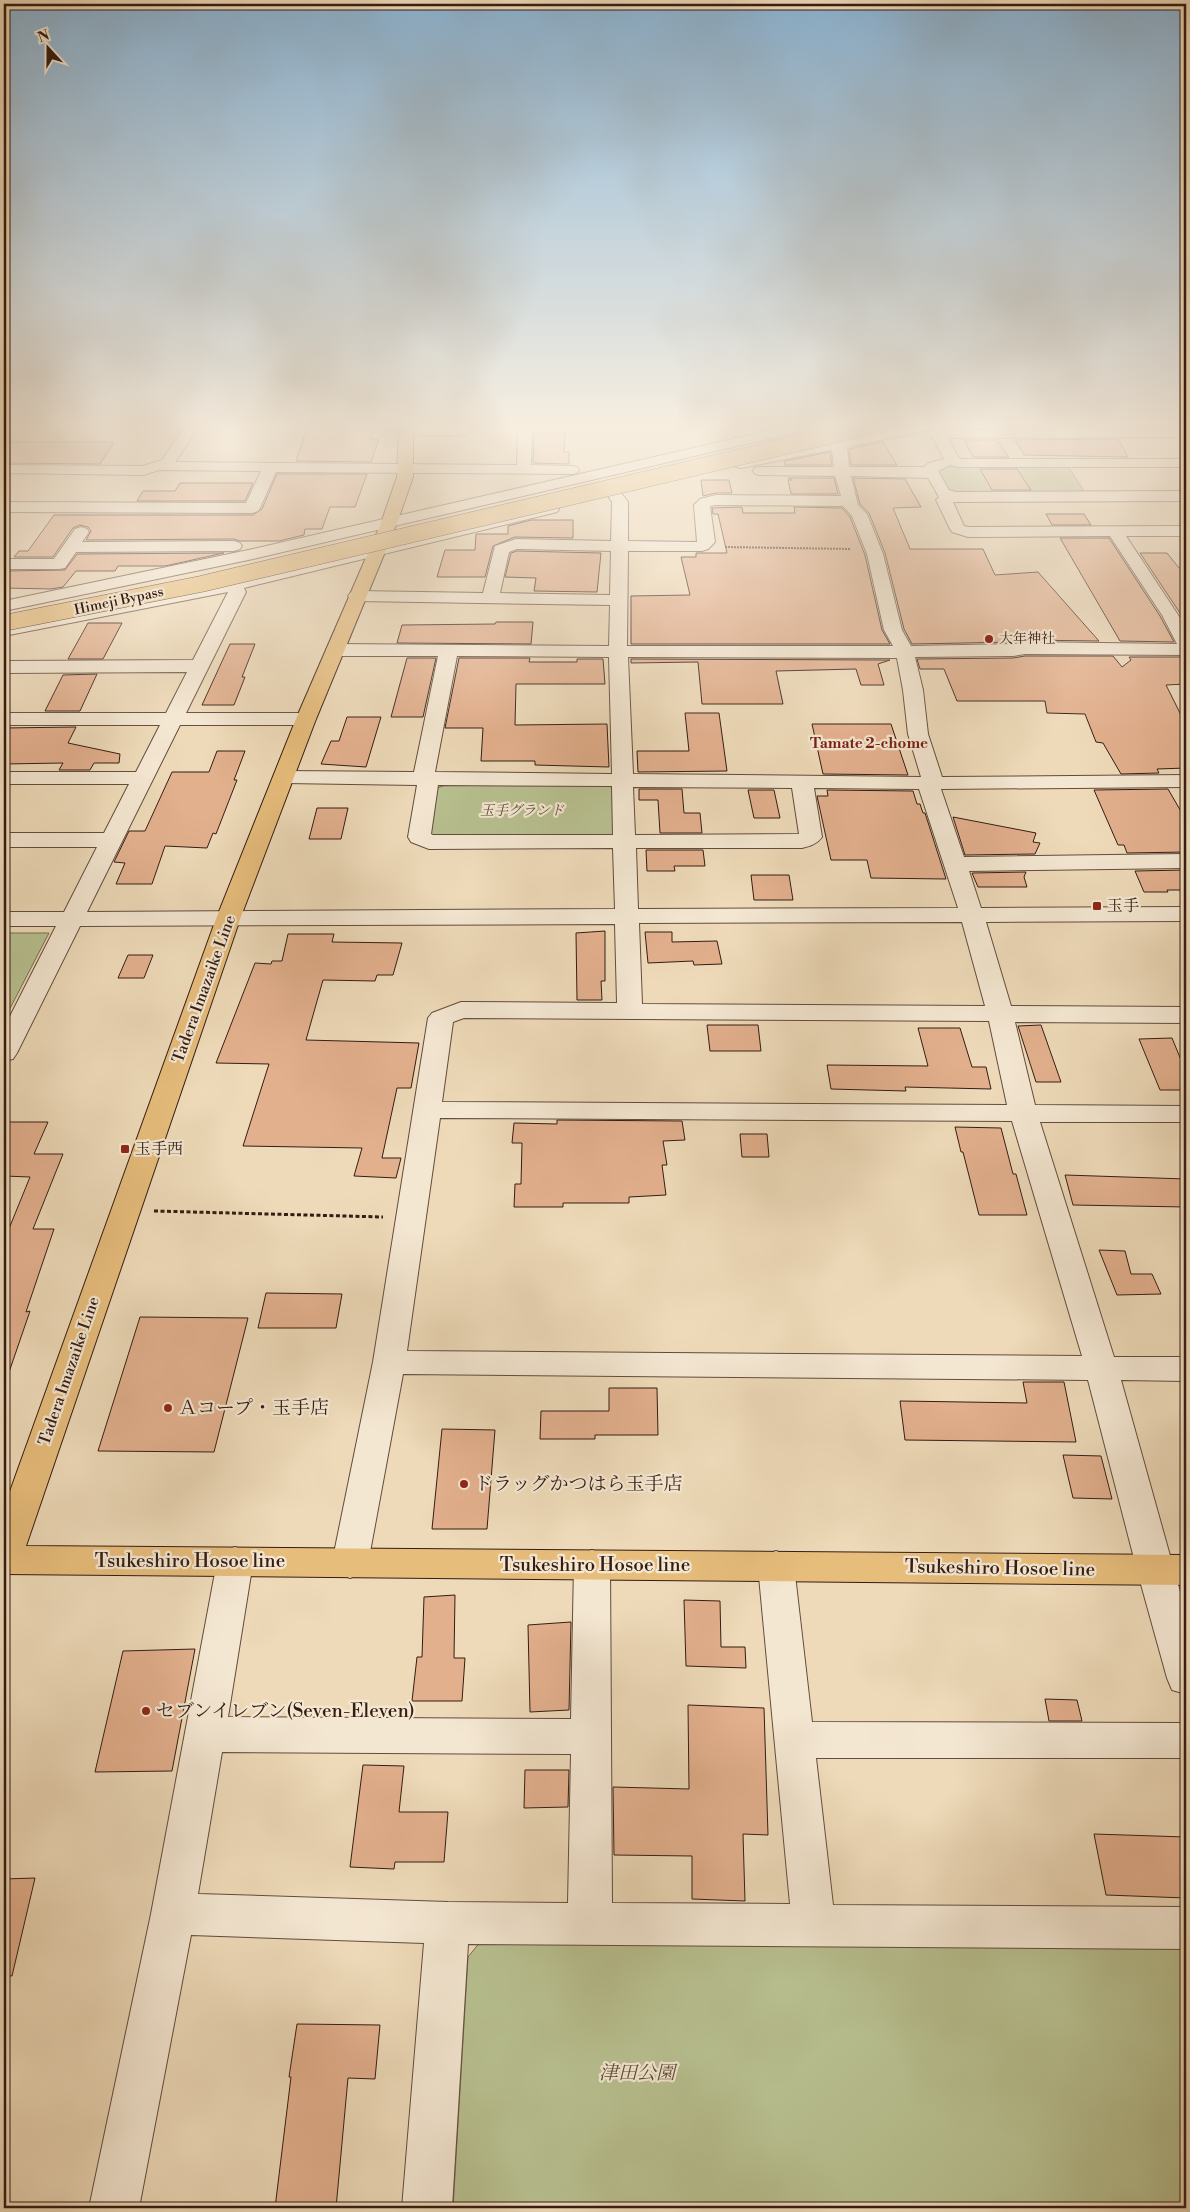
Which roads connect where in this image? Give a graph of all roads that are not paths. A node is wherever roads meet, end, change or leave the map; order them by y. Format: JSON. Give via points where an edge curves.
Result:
{"nodes":[{"id":1,"x":83,"y":528,"type":"edge"},
{"id":2,"x":366,"y":528,"type":"edge"},
{"id":3,"x":387,"y":528,"type":"edge"},
{"id":4,"x":406,"y":528,"type":"edge"},
{"id":5,"x":432,"y":528,"type":"edge"},
{"id":6,"x":476,"y":528,"type":"edge"},
{"id":7,"x":620,"y":528,"type":"edge"},
{"id":8,"x":705,"y":528,"type":"edge"},
{"id":9,"x":864,"y":528,"type":"edge"},
{"id":10,"x":958,"y":528,"type":"edge"},
{"id":11,"x":1115,"y":532,"type":"junction"},
{"id":12,"x":1186,"y":532,"type":"edge"},
{"id":13,"x":289,"y":546,"type":"junction"},
{"id":14,"x":620,"y":546,"type":"junction"},
{"id":15,"x":70,"y":547,"type":"junction"},
{"id":16,"x":376,"y":553,"type":"junction"},
{"id":17,"x":4,"y":564,"type":"edge"},
{"id":18,"x":235,"y":585,"type":"junction"},
{"id":19,"x":357,"y":596,"type":"junction"},
{"id":20,"x":490,"y":598,"type":"junction"},
{"id":21,"x":619,"y":600,"type":"junction"},
{"id":22,"x":4,"y":606,"type":"edge"},
{"id":23,"x":4,"y":614,"type":"edge"},
{"id":24,"x":4,"y":624,"type":"edge"},
{"id":25,"x":4,"y":631,"type":"edge"},
{"id":26,"x":1186,"y":644,"type":"edge"},
{"id":27,"x":335,"y":650,"type":"junction"},
{"id":28,"x":449,"y":650,"type":"junction"},
{"id":29,"x":1186,"y":650,"type":"edge"},
{"id":30,"x":618,"y":651,"type":"junction"},
{"id":31,"x":905,"y":652,"type":"junction"},
{"id":32,"x":199,"y":666,"type":"junction"},
{"id":33,"x":4,"y":668,"type":"edge"},
{"id":34,"x":4,"y":718,"type":"edge"},
{"id":35,"x":174,"y":718,"type":"junction"},
{"id":36,"x":306,"y":718,"type":"junction"},
{"id":37,"x":285,"y":777,"type":"junction"},
{"id":38,"x":4,"y":778,"type":"edge"},
{"id":39,"x":143,"y":778,"type":"junction"},
{"id":40,"x":426,"y":778,"type":"junction"},
{"id":41,"x":623,"y":780,"type":"junction"},
{"id":42,"x":1186,"y":781,"type":"edge"},
{"id":43,"x":802,"y":782,"type":"junction"},
{"id":44,"x":928,"y":784,"type":"junction"},
{"id":45,"x":4,"y":840,"type":"edge"},
{"id":46,"x":112,"y":840,"type":"junction"},
{"id":47,"x":625,"y":841,"type":"junction"},
{"id":48,"x":1186,"y":861,"type":"edge"},
{"id":49,"x":955,"y":864,"type":"junction"},
{"id":50,"x":1186,"y":914,"type":"edge"},
{"id":51,"x":972,"y":915,"type":"junction"},
{"id":52,"x":627,"y":917,"type":"junction"},
{"id":53,"x":4,"y":919,"type":"edge"},
{"id":54,"x":70,"y":919,"type":"junction"},
{"id":55,"x":228,"y":919,"type":"junction"},
{"id":56,"x":630,"y":1011,"type":"junction"},
{"id":57,"x":1000,"y":1013,"type":"junction"},
{"id":58,"x":1186,"y":1014,"type":"edge"},
{"id":59,"x":4,"y":1053,"type":"edge"},
{"id":60,"x":427,"y":1110,"type":"junction"},
{"id":61,"x":1023,"y":1113,"type":"junction"},
{"id":62,"x":1186,"y":1114,"type":"edge"},
{"id":63,"x":389,"y":1362,"type":"junction"},
{"id":64,"x":1102,"y":1369,"type":"junction"},
{"id":65,"x":1186,"y":1369,"type":"edge"},
{"id":66,"x":4,"y":1559,"type":"edge"},
{"id":67,"x":235,"y":1562,"type":"junction"},
{"id":68,"x":350,"y":1563,"type":"junction"},
{"id":69,"x":592,"y":1565,"type":"junction"},
{"id":70,"x":776,"y":1566,"type":"junction"},
{"id":71,"x":1170,"y":1570,"type":"edge"},
{"id":72,"x":1186,"y":1678,"type":"edge"},
{"id":73,"x":205,"y":1734,"type":"junction"},
{"id":74,"x":592,"y":1737,"type":"junction"},
{"id":75,"x":795,"y":1740,"type":"junction"},
{"id":76,"x":1186,"y":1740,"type":"edge"},
{"id":77,"x":173,"y":1914,"type":"junction"},
{"id":78,"x":448,"y":1923,"type":"junction"},
{"id":79,"x":590,"y":1923,"type":"junction"},
{"id":80,"x":814,"y":1926,"type":"junction"},
{"id":81,"x":1186,"y":1928,"type":"edge"},
{"id":82,"x":114,"y":2208,"type":"edge"},
{"id":83,"x":428,"y":2208,"type":"edge"}],
"edges":[{"from":1,"to":15,"type":"street"},
{"from":2,"to":13,"type":"street"},
{"from":3,"to":16,"type":"main road","name":"Tadera Imazaike Line"},
{"from":4,"to":23,"type":"main road","name":"Himeji Bypass"},
{"from":5,"to":24,"type":"main road","name":"Himeji Bypass","bridge":true,"via":[[201,584]]},
{"from":6,"to":16,"type":"street"},
{"from":7,"to":14,"type":"street"},
{"from":8,"to":14,"type":"street","via":[[707,542],[702,546]]},
{"from":9,"to":31,"type":"street","via":[[893,630]]},
{"from":10,"to":11,"type":"street","via":[[968,532]]},
{"from":11,"to":12,"type":"street"},
{"from":11,"to":26,"type":"street","via":[[1171,615]]},
{"from":13,"to":15,"type":"street"},
{"from":13,"to":22,"type":"street"},
{"from":14,"to":20,"type":"street","via":[[516,544],[501,549]]},
{"from":14,"to":21,"type":"street"},
{"from":15,"to":17,"type":"street","via":[[59,564]]},
{"from":16,"to":18,"type":"street"},
{"from":16,"to":19,"type":"main road","name":"Tadera Imazaike Line"},
{"from":18,"to":25,"type":"street"},
{"from":18,"to":32,"type":"street","via":[[237,592]]},
{"from":19,"to":20,"type":"street"},
{"from":19,"to":27,"type":"main road","name":"Tadera Imazaike Line"},
{"from":20,"to":21,"type":"street"},
{"from":21,"to":30,"type":"street"},
{"from":27,"to":28,"type":"street"},
{"from":27,"to":36,"type":"main road","name":"Tadera Imazaike Line"},
{"from":28,"to":30,"type":"street"},
{"from":28,"to":40,"type":"street"},
{"from":29,"to":31,"type":"street","via":[[1025,648]]},
{"from":30,"to":31,"type":"street"},
{"from":30,"to":41,"type":"street"},
{"from":31,"to":44,"type":"street","via":[[918,734],[933,780]]},
{"from":32,"to":33,"type":"street"},
{"from":32,"to":35,"type":"street"},
{"from":34,"to":35,"type":"street"},
{"from":35,"to":36,"type":"street"},
{"from":35,"to":39,"type":"street"},
{"from":36,"to":37,"type":"main road","name":"Tadera Imazaike Line"},
{"from":37,"to":40,"type":"street"},
{"from":37,"to":55,"type":"main road","name":"Tadera Imazaike Line"},
{"from":38,"to":39,"type":"street"},
{"from":39,"to":46,"type":"street"},
{"from":40,"to":41,"type":"street"},
{"from":40,"to":47,"type":"street","via":[[419,836],[429,842]]},
{"from":41,"to":43,"type":"street"},
{"from":41,"to":47,"type":"street"},
{"from":42,"to":44,"type":"street"},
{"from":43,"to":44,"type":"street"},
{"from":43,"to":47,"type":"street","via":[[811,837],[802,841]]},
{"from":44,"to":49,"type":"street"},
{"from":45,"to":46,"type":"street"},
{"from":46,"to":54,"type":"street"},
{"from":47,"to":52,"type":"street"},
{"from":48,"to":49,"type":"street"},
{"from":49,"to":51,"type":"street"},
{"from":50,"to":51,"type":"street"},
{"from":51,"to":52,"type":"street"},
{"from":51,"to":57,"type":"street"},
{"from":52,"to":55,"type":"street"},
{"from":52,"to":56,"type":"street"},
{"from":53,"to":54,"type":"street"},
{"from":54,"to":55,"type":"street"},
{"from":54,"to":59,"type":"street"},
{"from":55,"to":66,"type":"main road","name":"Tadera Imazaike Line"},
{"from":56,"to":57,"type":"street"},
{"from":56,"to":60,"type":"street","via":[[462,1010],[441,1018]]},
{"from":57,"to":58,"type":"street"},
{"from":57,"to":61,"type":"street"},
{"from":60,"to":61,"type":"street"},
{"from":60,"to":63,"type":"street"},
{"from":61,"to":62,"type":"street"},
{"from":61,"to":64,"type":"street"},
{"from":63,"to":64,"type":"street"},
{"from":63,"to":68,"type":"street"},
{"from":64,"to":65,"type":"street"},
{"from":64,"to":71,"type":"street"},
{"from":66,"to":67,"type":"main road","name":"Tsukeshiro Hosoe line"},
{"from":67,"to":68,"type":"main road","name":"Tsukeshiro Hosoe line"},
{"from":67,"to":73,"type":"street"},
{"from":68,"to":69,"type":"main road","name":"Tsukeshiro Hosoe line"},
{"from":69,"to":70,"type":"main road","name":"Tsukeshiro Hosoe line"},
{"from":69,"to":74,"type":"street"},
{"from":70,"to":71,"type":"main road","name":"Tsukeshiro Hosoe line"},
{"from":70,"to":75,"type":"street"},
{"from":71,"to":72,"type":"street"},
{"from":73,"to":74,"type":"street"},
{"from":73,"to":77,"type":"street"},
{"from":74,"to":79,"type":"street"},
{"from":75,"to":76,"type":"street"},
{"from":75,"to":80,"type":"street"},
{"from":77,"to":78,"type":"street"},
{"from":77,"to":82,"type":"street"},
{"from":78,"to":79,"type":"street"},
{"from":78,"to":83,"type":"street"},
{"from":79,"to":80,"type":"street"},
{"from":80,"to":81,"type":"street"}]}
